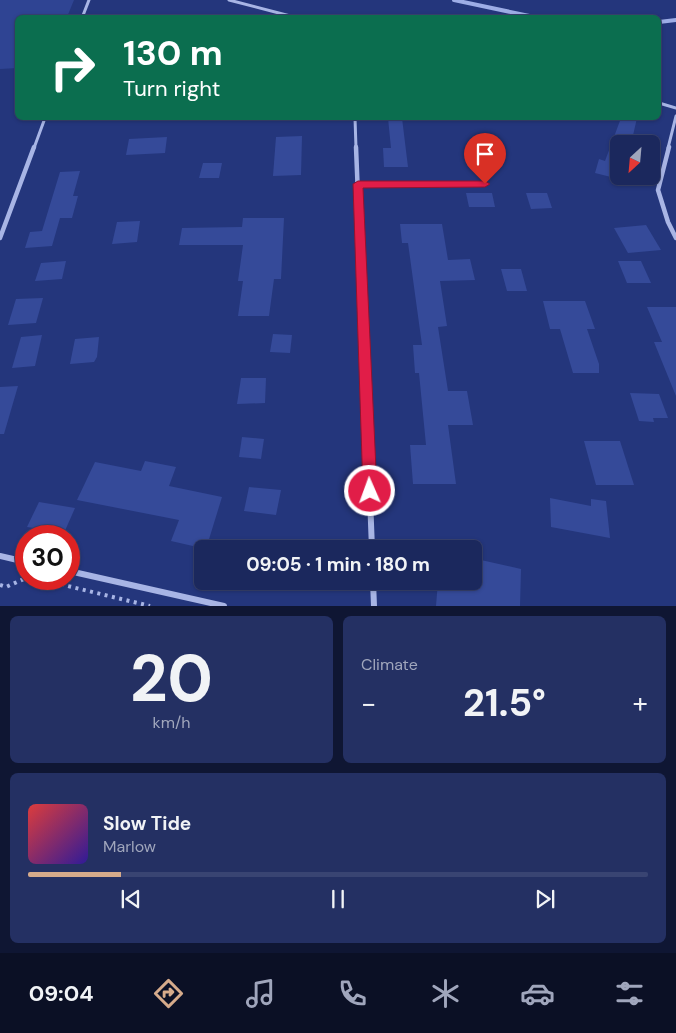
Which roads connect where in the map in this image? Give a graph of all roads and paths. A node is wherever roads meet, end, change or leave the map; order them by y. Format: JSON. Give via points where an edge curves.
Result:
{"nodes":[{"id":1,"x":89,"y":0,"type":"edge"},
{"id":2,"x":229,"y":0,"type":"edge"},
{"id":3,"x":83,"y":15,"type":"edge"},
{"id":4,"x":286,"y":15,"type":"edge"},
{"id":5,"x":661,"y":104,"type":"edge"},
{"id":6,"x":676,"y":108,"type":"edge"},
{"id":7,"x":676,"y":116,"type":"edge"},
{"id":8,"x":44,"y":120,"type":"edge"},
{"id":9,"x":355,"y":120,"type":"edge"},
{"id":10,"x":358,"y":184,"type":"junction"},
{"id":11,"x":485,"y":184,"type":"dead end"},
{"id":12,"x":0,"y":238,"type":"edge"},
{"id":13,"x":676,"y":238,"type":"edge"},
{"id":14,"x":372,"y":540,"type":"edge"},
{"id":15,"x":0,"y":556,"type":"edge"},
{"id":16,"x":15,"y":559,"type":"edge"},
{"id":17,"x":80,"y":573,"type":"edge"},
{"id":18,"x":15,"y":583,"type":"edge"},
{"id":19,"x":0,"y":586,"type":"edge"},
{"id":20,"x":80,"y":589,"type":"edge"},
{"id":21,"x":374,"y":590,"type":"edge"},
{"id":22,"x":150,"y":606,"type":"edge"},
{"id":23,"x":224,"y":606,"type":"edge"},
{"id":24,"x":374,"y":606,"type":"edge"}],
"edges":[{"from":1,"to":3,"type":"street"},
{"from":2,"to":4,"type":"street"},
{"from":5,"to":6,"type":"street"},
{"from":7,"to":13,"type":"street","via":[[658,190]]},
{"from":8,"to":12,"type":"street"},
{"from":9,"to":10,"type":"street"},
{"from":10,"to":11,"type":"lane"},
{"from":10,"to":14,"type":"street"},
{"from":15,"to":16,"type":"street"},
{"from":17,"to":23,"type":"street"},
{"from":18,"to":19,"type":"path"},
{"from":20,"to":22,"type":"path"},
{"from":21,"to":24,"type":"street"}]}
